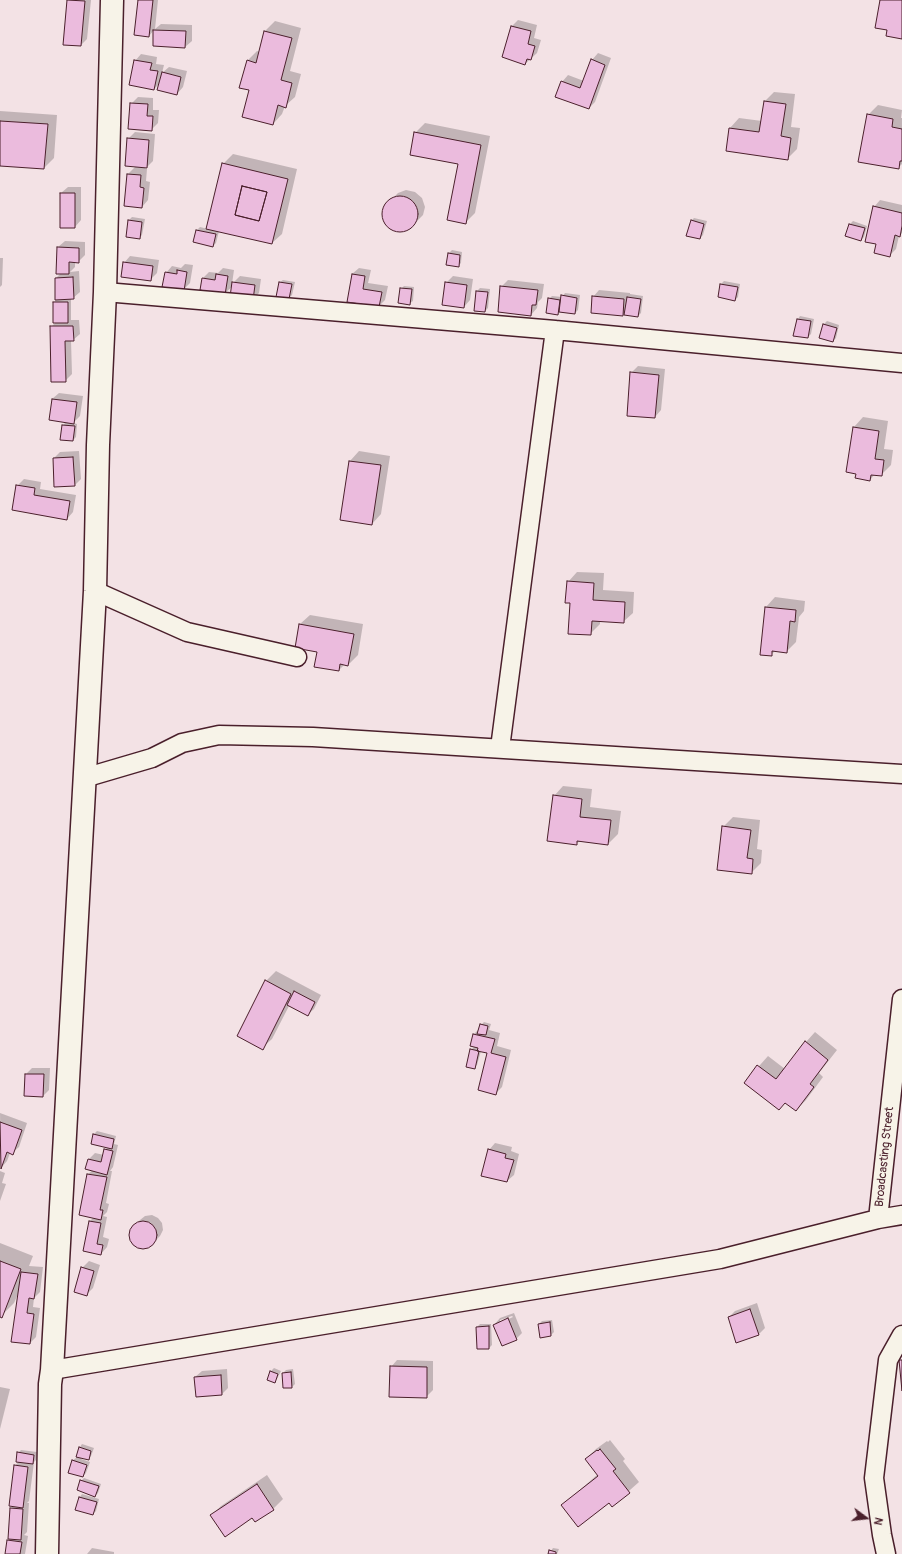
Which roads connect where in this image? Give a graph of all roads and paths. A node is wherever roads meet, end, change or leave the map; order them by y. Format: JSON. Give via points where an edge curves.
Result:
{"nodes":[{"id":1,"x":112,"y":0,"type":"edge"},
{"id":2,"x":105,"y":292,"type":"junction"},
{"id":3,"x":554,"y":330,"type":"junction"},
{"id":4,"x":902,"y":363,"type":"edge"},
{"id":5,"x":95,"y":591,"type":"junction"},
{"id":6,"x":297,"y":657,"type":"dead end"},
{"id":7,"x":500,"y":748,"type":"junction"},
{"id":8,"x":902,"y":774,"type":"edge"},
{"id":9,"x":84,"y":778,"type":"junction"},
{"id":10,"x":902,"y":1000,"type":"edge"},
{"id":11,"x":902,"y":1215,"type":"edge"},
{"id":12,"x":878,"y":1219,"type":"junction"},
{"id":13,"x":902,"y":1335,"type":"edge"},
{"id":14,"x":52,"y":1370,"type":"junction"},
{"id":15,"x":47,"y":1554,"type":"edge"},
{"id":16,"x":886,"y":1554,"type":"edge"}],
"edges":[{"from":1,"to":2,"type":"main road"},
{"from":2,"to":3,"type":"street"},
{"from":2,"to":5,"type":"main road"},
{"from":3,"to":4,"type":"street"},
{"from":3,"to":7,"type":"street"},
{"from":5,"to":6,"type":"street","via":[[187,632]]},
{"from":5,"to":9,"type":"main road"},
{"from":7,"to":8,"type":"street"},
{"from":7,"to":9,"type":"street","via":[[313,737],[219,735],[182,743],[152,758]]},
{"from":9,"to":14,"type":"main road"},
{"from":10,"to":12,"type":"street","name":"Broadcasting Street"},
{"from":11,"to":12,"type":"street"},
{"from":12,"to":14,"type":"street","via":[[720,1259]]},
{"from":13,"to":16,"type":"street","via":[[888,1360],[874,1478]]},
{"from":14,"to":15,"type":"main road"}]}
